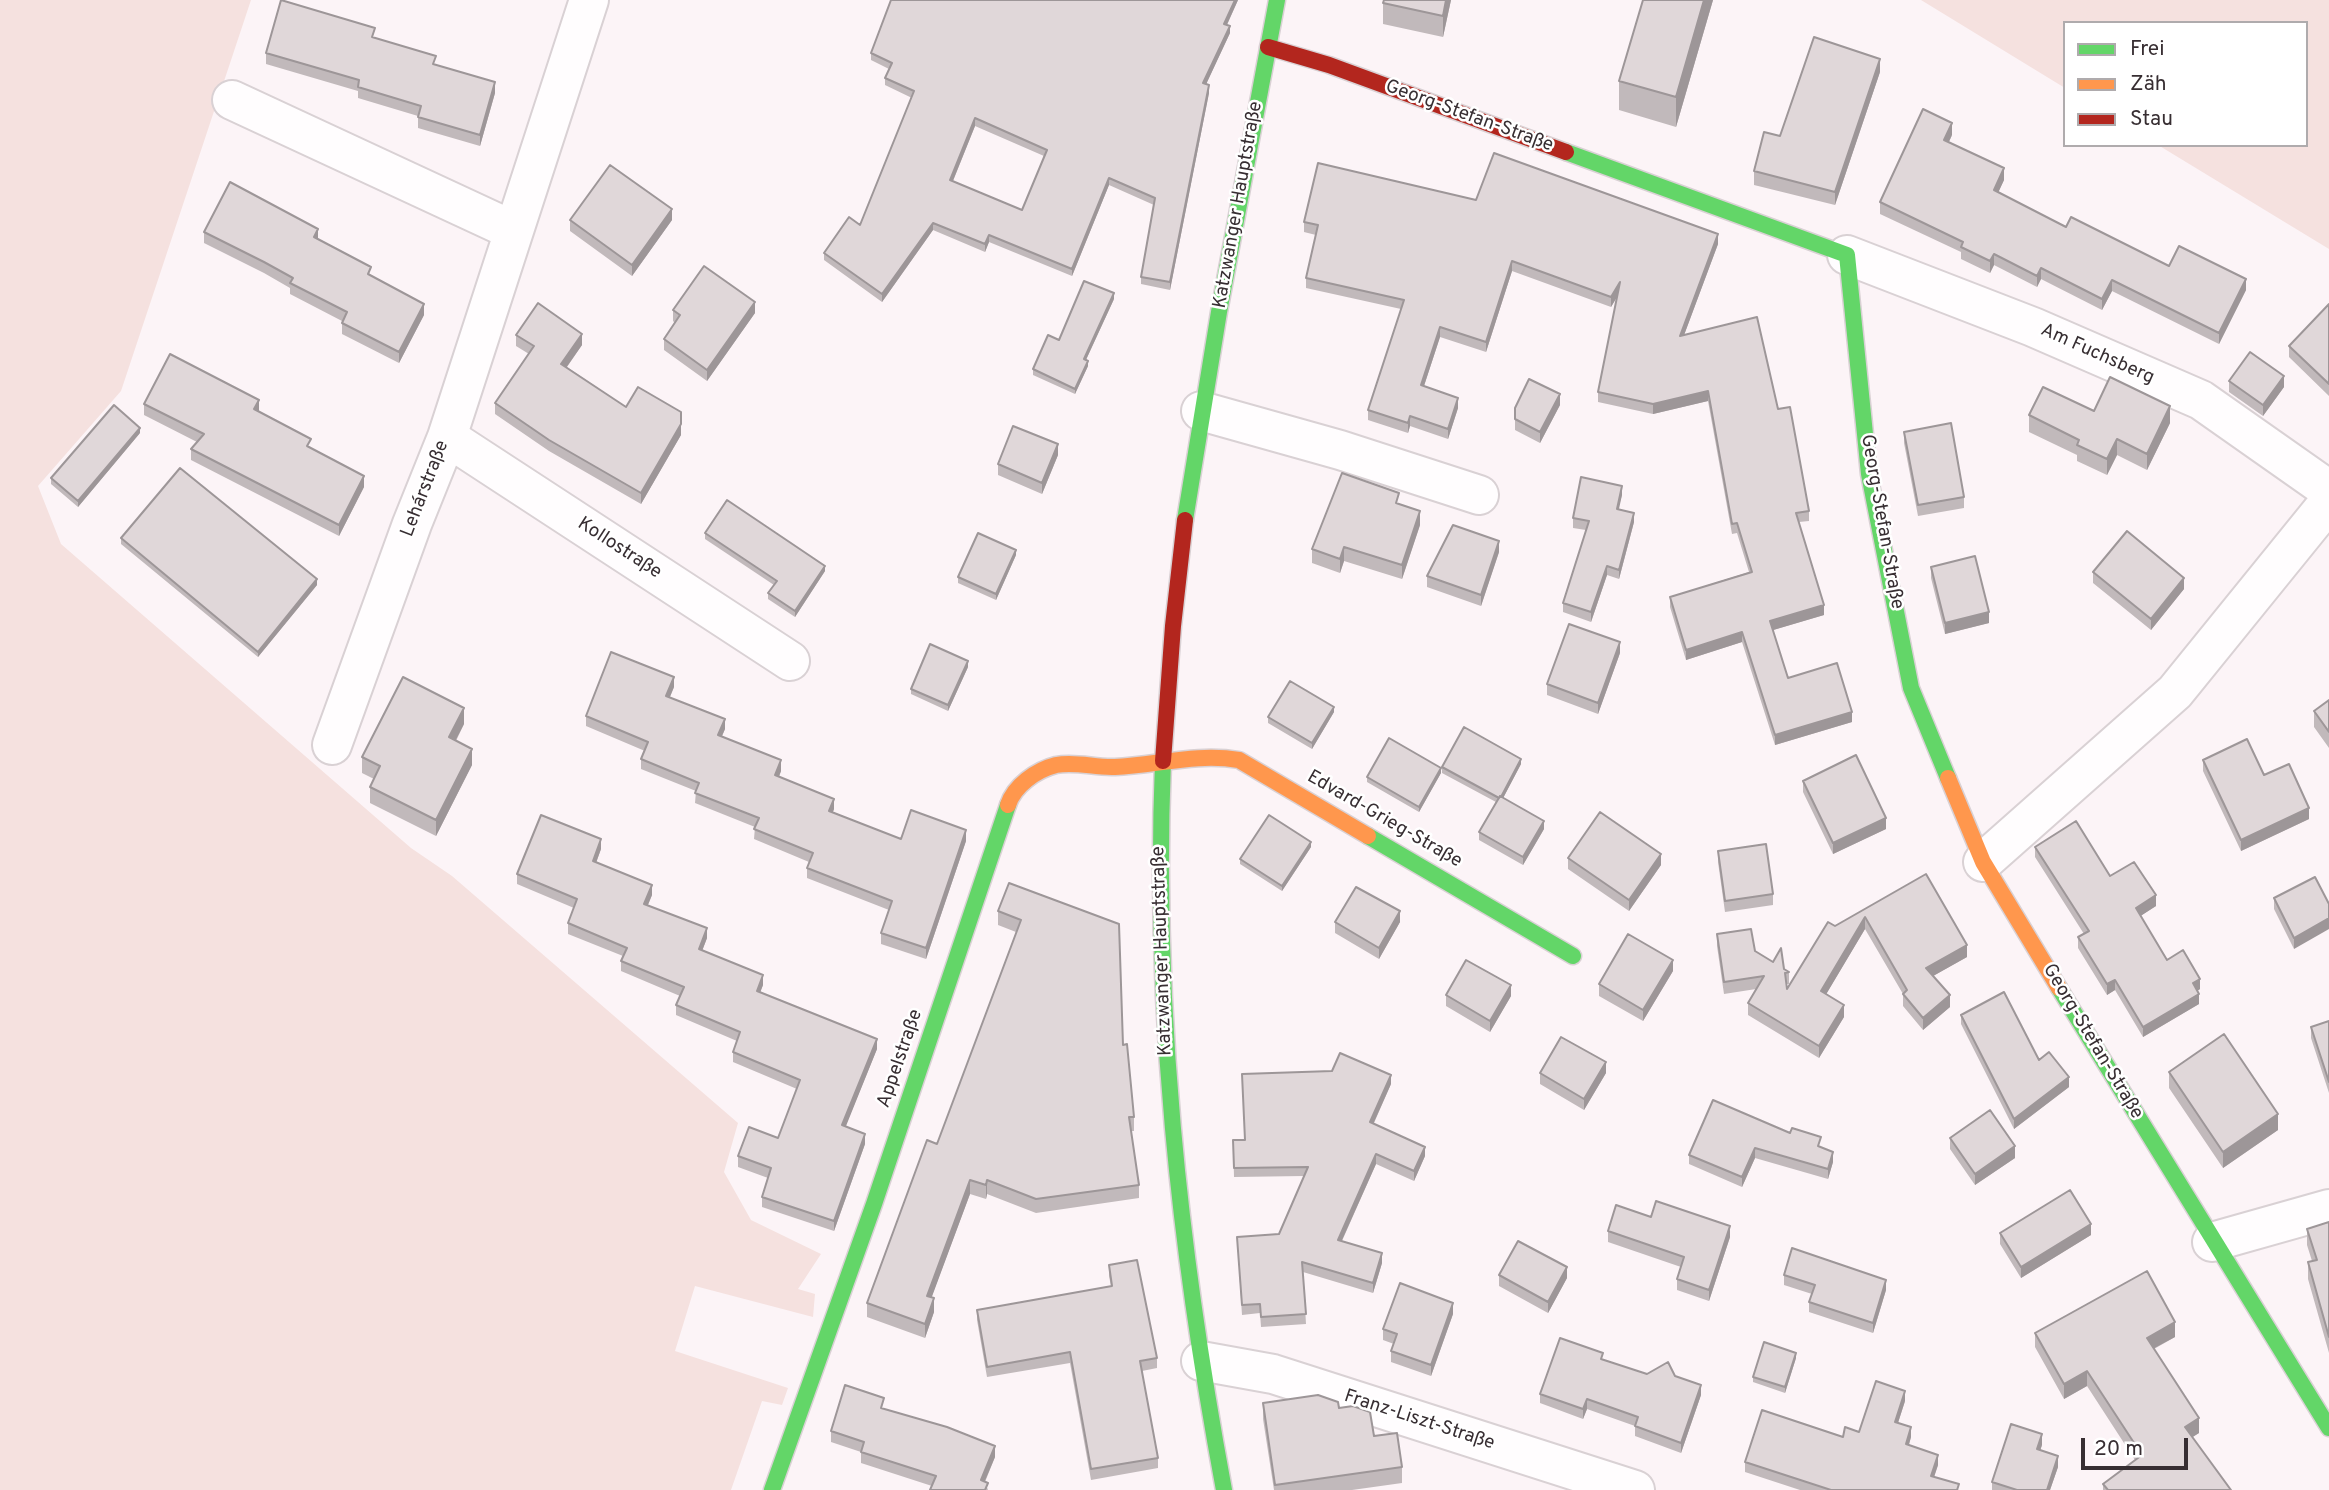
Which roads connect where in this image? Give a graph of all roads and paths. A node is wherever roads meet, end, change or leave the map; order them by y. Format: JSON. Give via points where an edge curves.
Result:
{"nodes":[{"id":1,"x":589,"y":0,"type":"edge"},
{"id":2,"x":1277,"y":0,"type":"edge"},
{"id":3,"x":1268,"y":47,"type":"junction"},
{"id":4,"x":232,"y":100,"type":"dead end"},
{"id":5,"x":512,"y":230,"type":"junction"},
{"id":6,"x":1847,"y":255,"type":"junction"},
{"id":7,"x":1201,"y":411,"type":"junction"},
{"id":8,"x":447,"y":437,"type":"junction"},
{"id":9,"x":2329,"y":490,"type":"edge"},
{"id":10,"x":1479,"y":495,"type":"dead end"},
{"id":11,"x":2329,"y":502,"type":"edge"},
{"id":12,"x":790,"y":661,"type":"dead end"},
{"id":13,"x":332,"y":745,"type":"dead end"},
{"id":14,"x":1163,"y":759,"type":"junction"},
{"id":15,"x":1983,"y":862,"type":"junction"},
{"id":16,"x":1573,"y":956,"type":"dead end"},
{"id":17,"x":2329,"y":1209,"type":"edge"},
{"id":18,"x":2212,"y":1242,"type":"junction"},
{"id":19,"x":1200,"y":1361,"type":"junction"},
{"id":20,"x":2329,"y":1428,"type":"edge"},
{"id":21,"x":772,"y":1490,"type":"edge"},
{"id":22,"x":1224,"y":1490,"type":"edge"},
{"id":23,"x":1635,"y":1490,"type":"edge"}],
"edges":[{"from":1,"to":5,"type":"street","name":"Lehárstraße"},
{"from":2,"to":3,"type":"street","name":"Katzwanger Hauptstraße"},
{"from":3,"to":6,"type":"street","name":"Georg-Stefan-Straße","via":[[1329,65]]},
{"from":3,"to":7,"type":"street","name":"Katzwanger Hauptstraße"},
{"from":4,"to":5,"type":"street"},
{"from":5,"to":8,"type":"street","name":"Lehárstraße"},
{"from":6,"to":9,"type":"street","name":"Am Fuchsberg","via":[[2033,327],[2201,400]]},
{"from":6,"to":15,"type":"street","name":"Georg-Stefan-Straße","via":[[1869,474],[1911,688]]},
{"from":7,"to":10,"type":"street"},
{"from":7,"to":14,"type":"street","name":"Katzwanger Hauptstraße","via":[[1175,609]]},
{"from":8,"to":12,"type":"street","name":"Kollostraße"},
{"from":8,"to":13,"type":"street","name":"Lehárstraße"},
{"from":11,"to":15,"type":"street","via":[[2175,692]]},
{"from":14,"to":16,"type":"street","name":"Edvard-Grieg-Straße","via":[[1216,755],[1240,760]]},
{"from":14,"to":19,"type":"street","name":"Katzwanger Hauptstraße","via":[[1164,1036]]},
{"from":14,"to":21,"type":"street","name":"Appelstraße","via":[[1114,767],[1070,761],[1025,780],[1010,799]]},
{"from":15,"to":18,"type":"street","name":"Georg-Stefan-Straße"},
{"from":17,"to":18,"type":"street"},
{"from":18,"to":20,"type":"street","name":"Georg-Stefan-Straße"},
{"from":19,"to":22,"type":"street","name":"Katzwanger Hauptstraße"},
{"from":19,"to":23,"type":"street","name":"Franz-Liszt-Straße","via":[[1273,1374]]}]}
